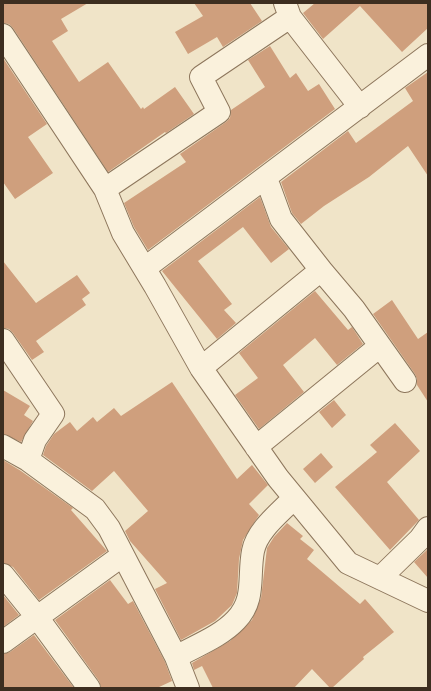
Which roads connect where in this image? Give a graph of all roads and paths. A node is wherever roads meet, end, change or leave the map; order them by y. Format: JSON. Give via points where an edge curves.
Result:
{"nodes":[{"id":1,"x":288,"y":10,"type":"edge"},
{"id":2,"x":3,"y":35,"type":"edge"},
{"id":3,"x":428,"y":55,"type":"edge"},
{"id":4,"x":360,"y":107,"type":"junction"},
{"id":5,"x":266,"y":178,"type":"junction"},
{"id":6,"x":105,"y":189,"type":"junction"},
{"id":7,"x":145,"y":268,"type":"junction"},
{"id":8,"x":321,"y":270,"type":"junction"},
{"id":9,"x":3,"y":340,"type":"edge"},
{"id":10,"x":380,"y":346,"type":"junction"},
{"id":11,"x":201,"y":368,"type":"junction"},
{"id":12,"x":405,"y":381,"type":"dead end"},
{"id":13,"x":3,"y":446,"type":"edge"},
{"id":14,"x":256,"y":447,"type":"junction"},
{"id":15,"x":28,"y":460,"type":"junction"},
{"id":16,"x":294,"y":498,"type":"junction"},
{"id":17,"x":428,"y":528,"type":"edge"},
{"id":18,"x":123,"y":555,"type":"junction"},
{"id":19,"x":3,"y":574,"type":"edge"},
{"id":20,"x":380,"y":578,"type":"junction"},
{"id":21,"x":428,"y":601,"type":"edge"},
{"id":22,"x":37,"y":617,"type":"junction"},
{"id":23,"x":3,"y":642,"type":"edge"},
{"id":24,"x":176,"y":657,"type":"junction"},
{"id":25,"x":89,"y":688,"type":"edge"},
{"id":26,"x":188,"y":688,"type":"edge"}],
"edges":[{"from":1,"to":4,"type":"street"},
{"from":1,"to":6,"type":"street","via":[[201,77],[220,112]]},
{"from":2,"to":6,"type":"street"},
{"from":3,"to":4,"type":"street"},
{"from":4,"to":5,"type":"street"},
{"from":5,"to":7,"type":"street"},
{"from":5,"to":8,"type":"street","via":[[281,219]]},
{"from":6,"to":7,"type":"street","via":[[123,233]]},
{"from":7,"to":11,"type":"street"},
{"from":8,"to":10,"type":"street","via":[[354,309]]},
{"from":8,"to":11,"type":"street"},
{"from":9,"to":15,"type":"street","via":[[53,414],[35,440]]},
{"from":10,"to":12,"type":"street"},
{"from":10,"to":14,"type":"street"},
{"from":11,"to":14,"type":"street"},
{"from":13,"to":15,"type":"street"},
{"from":14,"to":16,"type":"street"},
{"from":15,"to":18,"type":"street","via":[[95,509],[109,528]]},
{"from":16,"to":20,"type":"street","via":[[348,563]]},
{"from":16,"to":24,"type":"street","via":[[258,539],[253,550],[250,599],[236,620],[223,631]]},
{"from":17,"to":20,"type":"street"},
{"from":18,"to":22,"type":"street"},
{"from":18,"to":24,"type":"street"},
{"from":19,"to":22,"type":"street"},
{"from":20,"to":21,"type":"street"},
{"from":22,"to":23,"type":"street"},
{"from":22,"to":25,"type":"street"},
{"from":24,"to":26,"type":"street"}]}
